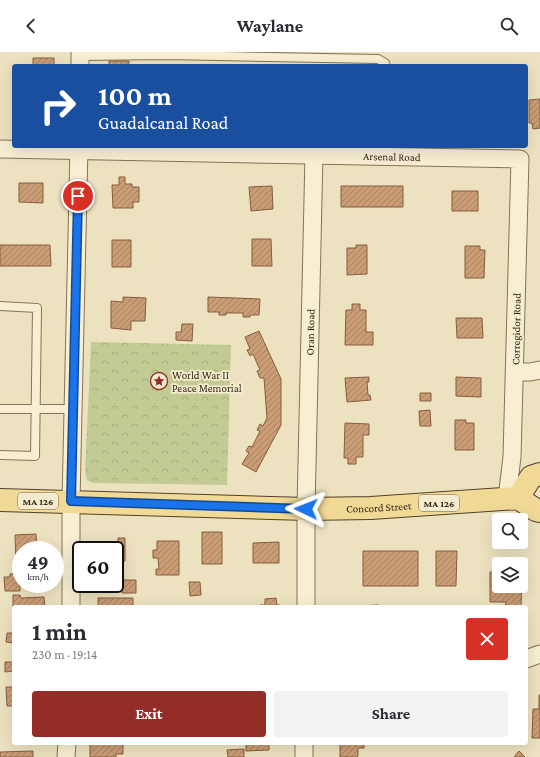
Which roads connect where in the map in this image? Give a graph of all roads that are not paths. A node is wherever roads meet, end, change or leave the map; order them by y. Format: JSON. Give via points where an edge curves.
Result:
{"nodes":[{"id":1,"x":80,"y":58,"type":"edge"},
{"id":2,"x":386,"y":64,"type":"edge"},
{"id":3,"x":79,"y":148,"type":"edge"},
{"id":4,"x":0,"y":149,"type":"edge"},
{"id":5,"x":387,"y":151,"type":"edge"},
{"id":6,"x":314,"y":155,"type":"junction"},
{"id":7,"x":520,"y":159,"type":"joint"},
{"id":8,"x":0,"y":306,"type":"edge"},
{"id":9,"x":540,"y":370,"type":"edge"},
{"id":10,"x":515,"y":372,"type":"junction"},
{"id":11,"x":0,"y":409,"type":"edge"},
{"id":12,"x":36,"y":409,"type":"junction"},
{"id":13,"x":73,"y":409,"type":"junction"},
{"id":14,"x":0,"y":455,"type":"edge"},
{"id":15,"x":540,"y":474,"type":"edge"},
{"id":16,"x":513,"y":498,"type":"junction"},
{"id":17,"x":0,"y":500,"type":"edge"},
{"id":18,"x":71,"y":501,"type":"junction"},
{"id":19,"x":306,"y":509,"type":"junction"},
{"id":20,"x":540,"y":511,"type":"edge"},
{"id":21,"x":71,"y":605,"type":"edge"},
{"id":22,"x":306,"y":605,"type":"edge"},
{"id":23,"x":540,"y":654,"type":"edge"},
{"id":24,"x":528,"y":658,"type":"edge"},
{"id":25,"x":67,"y":745,"type":"edge"},
{"id":26,"x":304,"y":745,"type":"edge"},
{"id":27,"x":66,"y":757,"type":"edge"},
{"id":28,"x":304,"y":757,"type":"edge"}],
"edges":[{"from":1,"to":2,"type":"lane","via":[[168,55],[378,59]]},
{"from":3,"to":4,"type":"street","name":"Arsenal Road"},
{"from":3,"to":6,"type":"street","name":"Arsenal Road"},
{"from":3,"to":13,"type":"street"},
{"from":5,"to":6,"type":"street","name":"Arsenal Road"},
{"from":5,"to":7,"type":"street","name":"Arsenal Road"},
{"from":6,"to":19,"type":"street","name":"Oran Road"},
{"from":7,"to":10,"type":"street","name":"Corregidor Road"},
{"from":8,"to":12,"type":"lane","via":[[37,308]]},
{"from":9,"to":10,"type":"street"},
{"from":10,"to":16,"type":"street","name":"Corregidor Road"},
{"from":11,"to":12,"type":"lane"},
{"from":12,"to":13,"type":"lane"},
{"from":12,"to":14,"type":"lane","via":[[35,456]]},
{"from":13,"to":18,"type":"street"},
{"from":15,"to":16,"type":"main road","via":[[531,477]]},
{"from":16,"to":19,"type":"main road","name":"Concord Street","number":"MA 126","via":[[371,508]]},
{"from":16,"to":20,"type":"main road"},
{"from":17,"to":18,"type":"main road","name":"Concord Street","number":"MA 126"},
{"from":18,"to":19,"type":"main road","name":"Concord Street","number":"MA 126"},
{"from":18,"to":21,"type":"street"},
{"from":19,"to":22,"type":"street","name":"Oran Road"},
{"from":23,"to":24,"type":"street"},
{"from":25,"to":27,"type":"street"},
{"from":26,"to":28,"type":"street"}]}
